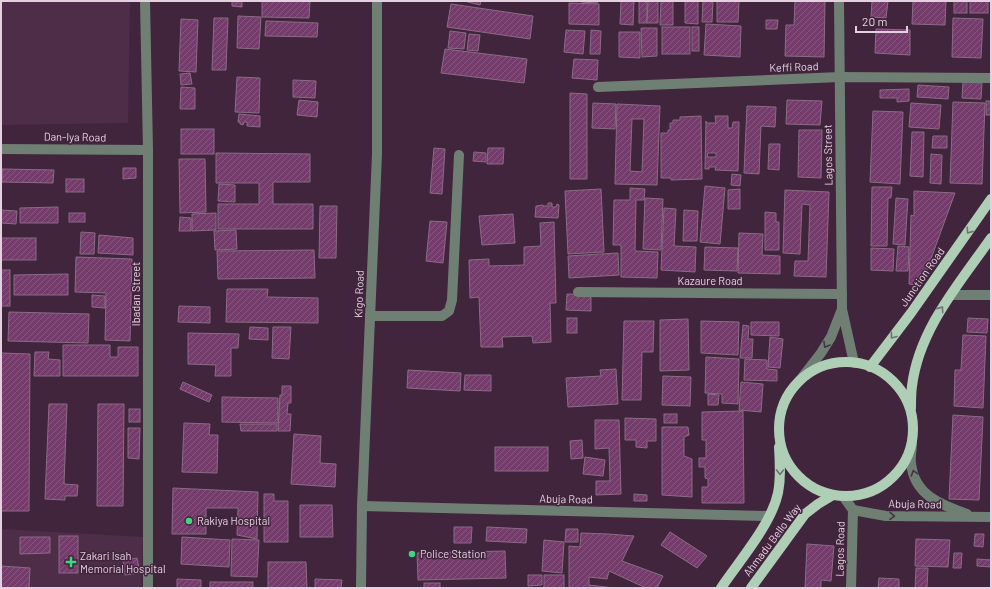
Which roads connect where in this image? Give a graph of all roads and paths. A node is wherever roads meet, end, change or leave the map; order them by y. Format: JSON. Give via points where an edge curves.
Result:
{"nodes":[{"id":1,"x":144,"y":1,"type":"edge"},
{"id":2,"x":377,"y":1,"type":"edge"},
{"id":3,"x":839,"y":1,"type":"edge"},
{"id":4,"x":840,"y":77,"type":"junction"},
{"id":5,"x":991,"y":78,"type":"edge"},
{"id":6,"x":598,"y":87,"type":"dead end"},
{"id":7,"x":1,"y":149,"type":"edge"},
{"id":8,"x":148,"y":150,"type":"junction"},
{"id":9,"x":459,"y":155,"type":"dead end"},
{"id":10,"x":991,"y":199,"type":"edge"},
{"id":11,"x":991,"y":238,"type":"edge"},
{"id":12,"x":578,"y":292,"type":"dead end"},
{"id":13,"x":842,"y":294,"type":"junction"},
{"id":14,"x":991,"y":294,"type":"edge"},
{"id":15,"x":951,"y":295,"type":"junction"},
{"id":16,"x":842,"y":309,"type":"junction"},
{"id":17,"x":370,"y":316,"type":"junction"},
{"id":18,"x":854,"y":363,"type":"junction"},
{"id":19,"x":870,"y":367,"type":"junction"},
{"id":20,"x":800,"y":380,"type":"junction"},
{"id":21,"x":911,"y":412,"type":"junction"},
{"id":22,"x":779,"y":433,"type":"junction"},
{"id":23,"x":912,"y":444,"type":"junction"},
{"id":24,"x":838,"y":495,"type":"junction"},
{"id":25,"x":362,"y":506,"type":"junction"},
{"id":26,"x":853,"y":510,"type":"junction"},
{"id":27,"x":768,"y":516,"type":"junction"},
{"id":28,"x":977,"y":517,"type":"junction"},
{"id":29,"x":991,"y":517,"type":"edge"},
{"id":30,"x":148,"y":588,"type":"edge"},
{"id":31,"x":361,"y":588,"type":"edge"},
{"id":32,"x":721,"y":588,"type":"edge"},
{"id":33,"x":751,"y":588,"type":"edge"},
{"id":34,"x":851,"y":588,"type":"edge"}],
"edges":[{"from":1,"to":8,"type":"street","name":"Ibadan Street"},
{"from":2,"to":17,"type":"street","name":"Kigo Road","via":[[377,154]]},
{"from":3,"to":4,"type":"street","name":"Lagos Street"},
{"from":4,"to":5,"type":"street","name":"Keffi Road"},
{"from":4,"to":6,"type":"street","name":"Keffi Road"},
{"from":4,"to":13,"type":"street","name":"Lagos Street"},
{"from":7,"to":8,"type":"street","name":"Dan-Iya Road"},
{"from":8,"to":30,"type":"street","name":"Ibadan Street"},
{"from":9,"to":17,"type":"street","via":[[452,300],[449,311],[442,316]]},
{"from":10,"to":19,"type":"main road","name":"Junction Road","one_way":true},
{"from":11,"to":15,"type":"main road"},
{"from":12,"to":13,"type":"street","name":"Kazaure Road"},
{"from":13,"to":16,"type":"street","name":"Lagos Street"},
{"from":14,"to":15,"type":"street"},
{"from":21,"to":15,"type":"main road","one_way":true,"via":[[911,388],[916,365],[924,342]]},
{"from":16,"to":18,"type":"street","name":"Lagos Street"},
{"from":16,"to":20,"type":"street","name":"Lagos Street","one_way":true,"via":[[831,337]]},
{"from":17,"to":25,"type":"street","name":"Kigo Road"},
{"from":18,"to":19,"type":"main road"},
{"from":18,"to":20,"type":"main road","via":[[835,363],[822,367]]},
{"from":19,"to":21,"type":"main road","via":[[889,377],[903,393]]},
{"from":20,"to":22,"type":"main road","via":[[788,395],[780,414]]},
{"from":21,"to":23,"type":"main road","via":[[914,428]]},
{"from":22,"to":24,"type":"main road","via":[[784,454],[796,473],[812,487]]},
{"from":22,"to":27,"type":"main road","name":"Ahmadu Bello Way","one_way":true,"via":[[780,476],[777,494]]},
{"from":23,"to":24,"type":"main road","via":[[903,465],[887,482],[866,493]]},
{"from":28,"to":23,"type":"street","name":"Abuja Road","one_way":true,"via":[[948,508],[921,490],[911,463]]},
{"from":24,"to":26,"type":"street"},
{"from":24,"to":33,"type":"main road","name":"Ahmadu Bello Way","via":[[818,504],[805,514]]},
{"from":25,"to":27,"type":"street","name":"Abuja Road"},
{"from":25,"to":31,"type":"street","name":"Kigo Road"},
{"from":26,"to":28,"type":"street","name":"Abuja Road","one_way":true,"via":[[886,516]]},
{"from":26,"to":34,"type":"street","name":"Lagos Road"},
{"from":27,"to":32,"type":"main road","name":"Ahmadu Bello Way","via":[[763,528]]},
{"from":28,"to":29,"type":"street","name":"Abuja Road"}]}
